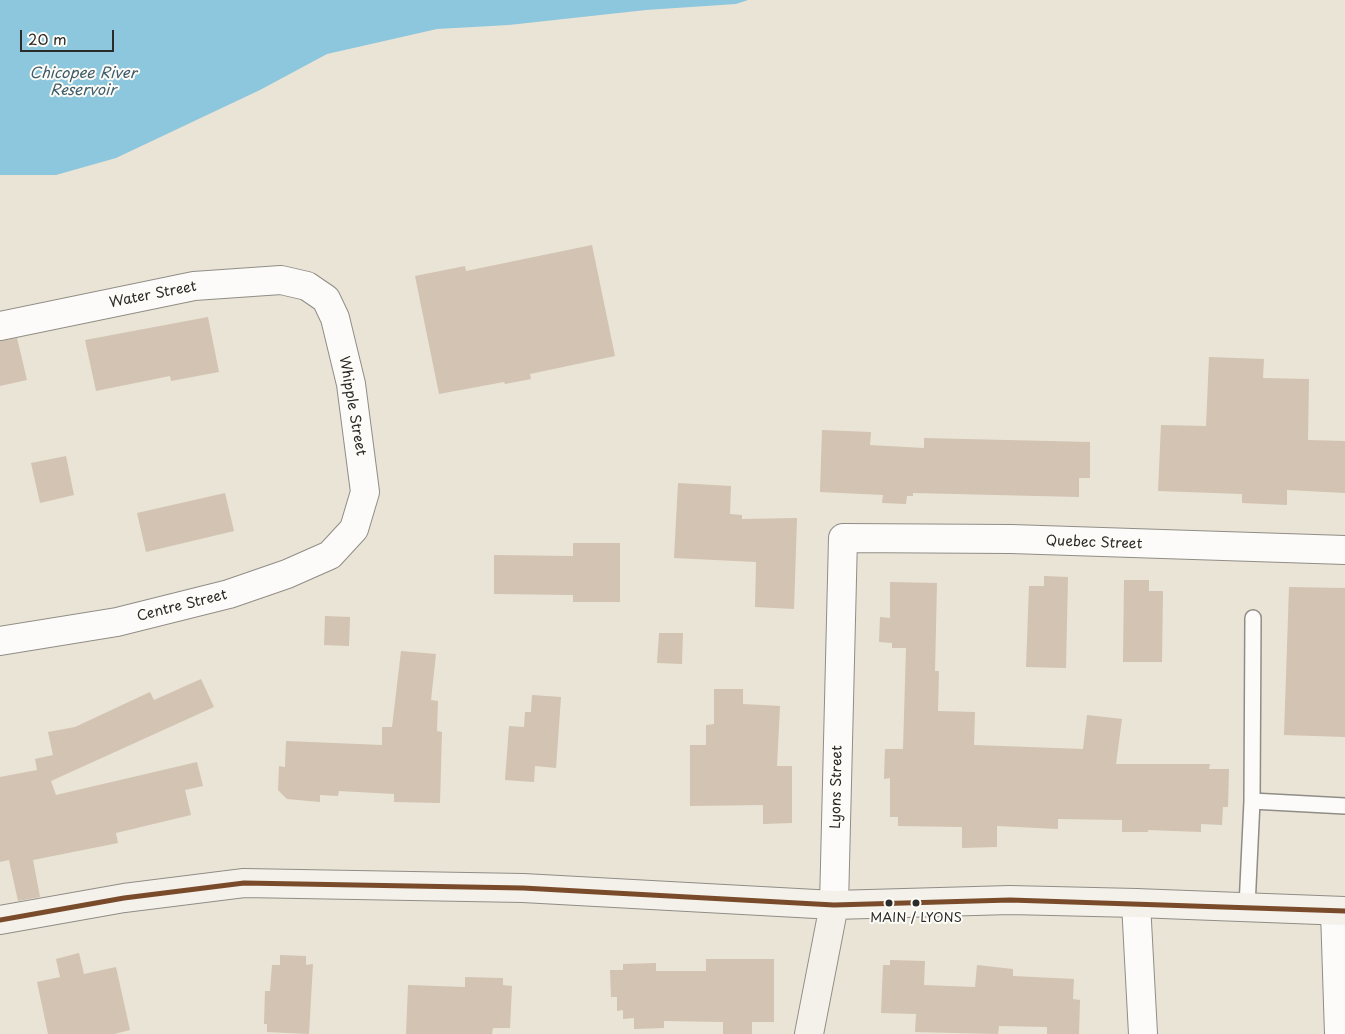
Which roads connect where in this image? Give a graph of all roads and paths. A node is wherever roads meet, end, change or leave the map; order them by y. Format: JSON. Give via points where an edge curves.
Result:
{"nodes":[{"id":1,"x":307,"y":286,"type":"joint"},
{"id":2,"x":0,"y":326,"type":"edge"},
{"id":3,"x":349,"y":534,"type":"joint"},
{"id":4,"x":843,"y":538,"type":"joint"},
{"id":5,"x":1345,"y":550,"type":"edge"},
{"id":6,"x":1253,"y":618,"type":"dead end"},
{"id":7,"x":0,"y":642,"type":"edge"},
{"id":8,"x":1252,"y":801,"type":"junction"},
{"id":9,"x":1345,"y":806,"type":"edge"},
{"id":10,"x":1136,"y":902,"type":"junction"},
{"id":11,"x":834,"y":905,"type":"junction"},
{"id":12,"x":1247,"y":907,"type":"junction"},
{"id":13,"x":1340,"y":911,"type":"edge"},
{"id":14,"x":0,"y":920,"type":"edge"},
{"id":15,"x":809,"y":1034,"type":"edge"},
{"id":16,"x":1142,"y":1034,"type":"edge"},
{"id":17,"x":1339,"y":1034,"type":"edge"}],
"edges":[{"from":1,"to":2,"type":"street","name":"Water Street","via":[[281,280],[194,286]]},
{"from":1,"to":3,"type":"street","name":"Whipple Street","via":[[326,300],[335,318],[351,384],[366,492],[354,529]]},
{"from":3,"to":7,"type":"street","name":"Centre Street","via":[[330,555],[229,594],[117,622]]},
{"from":4,"to":5,"type":"street","name":"Quebec Street"},
{"from":4,"to":11,"type":"street","name":"Lyons Street"},
{"from":6,"to":8,"type":"lane"},
{"from":8,"to":9,"type":"lane"},
{"from":8,"to":12,"type":"lane"},
{"from":10,"to":11,"type":"main road","via":[[1010,900]]},
{"from":10,"to":12,"type":"main road"},
{"from":10,"to":16,"type":"street"},
{"from":11,"to":14,"type":"main road","via":[[523,888],[244,883],[124,898]]},
{"from":11,"to":15,"type":"main road","name":"Lyons Street"},
{"from":12,"to":13,"type":"main road"},
{"from":13,"to":17,"type":"street"}]}
